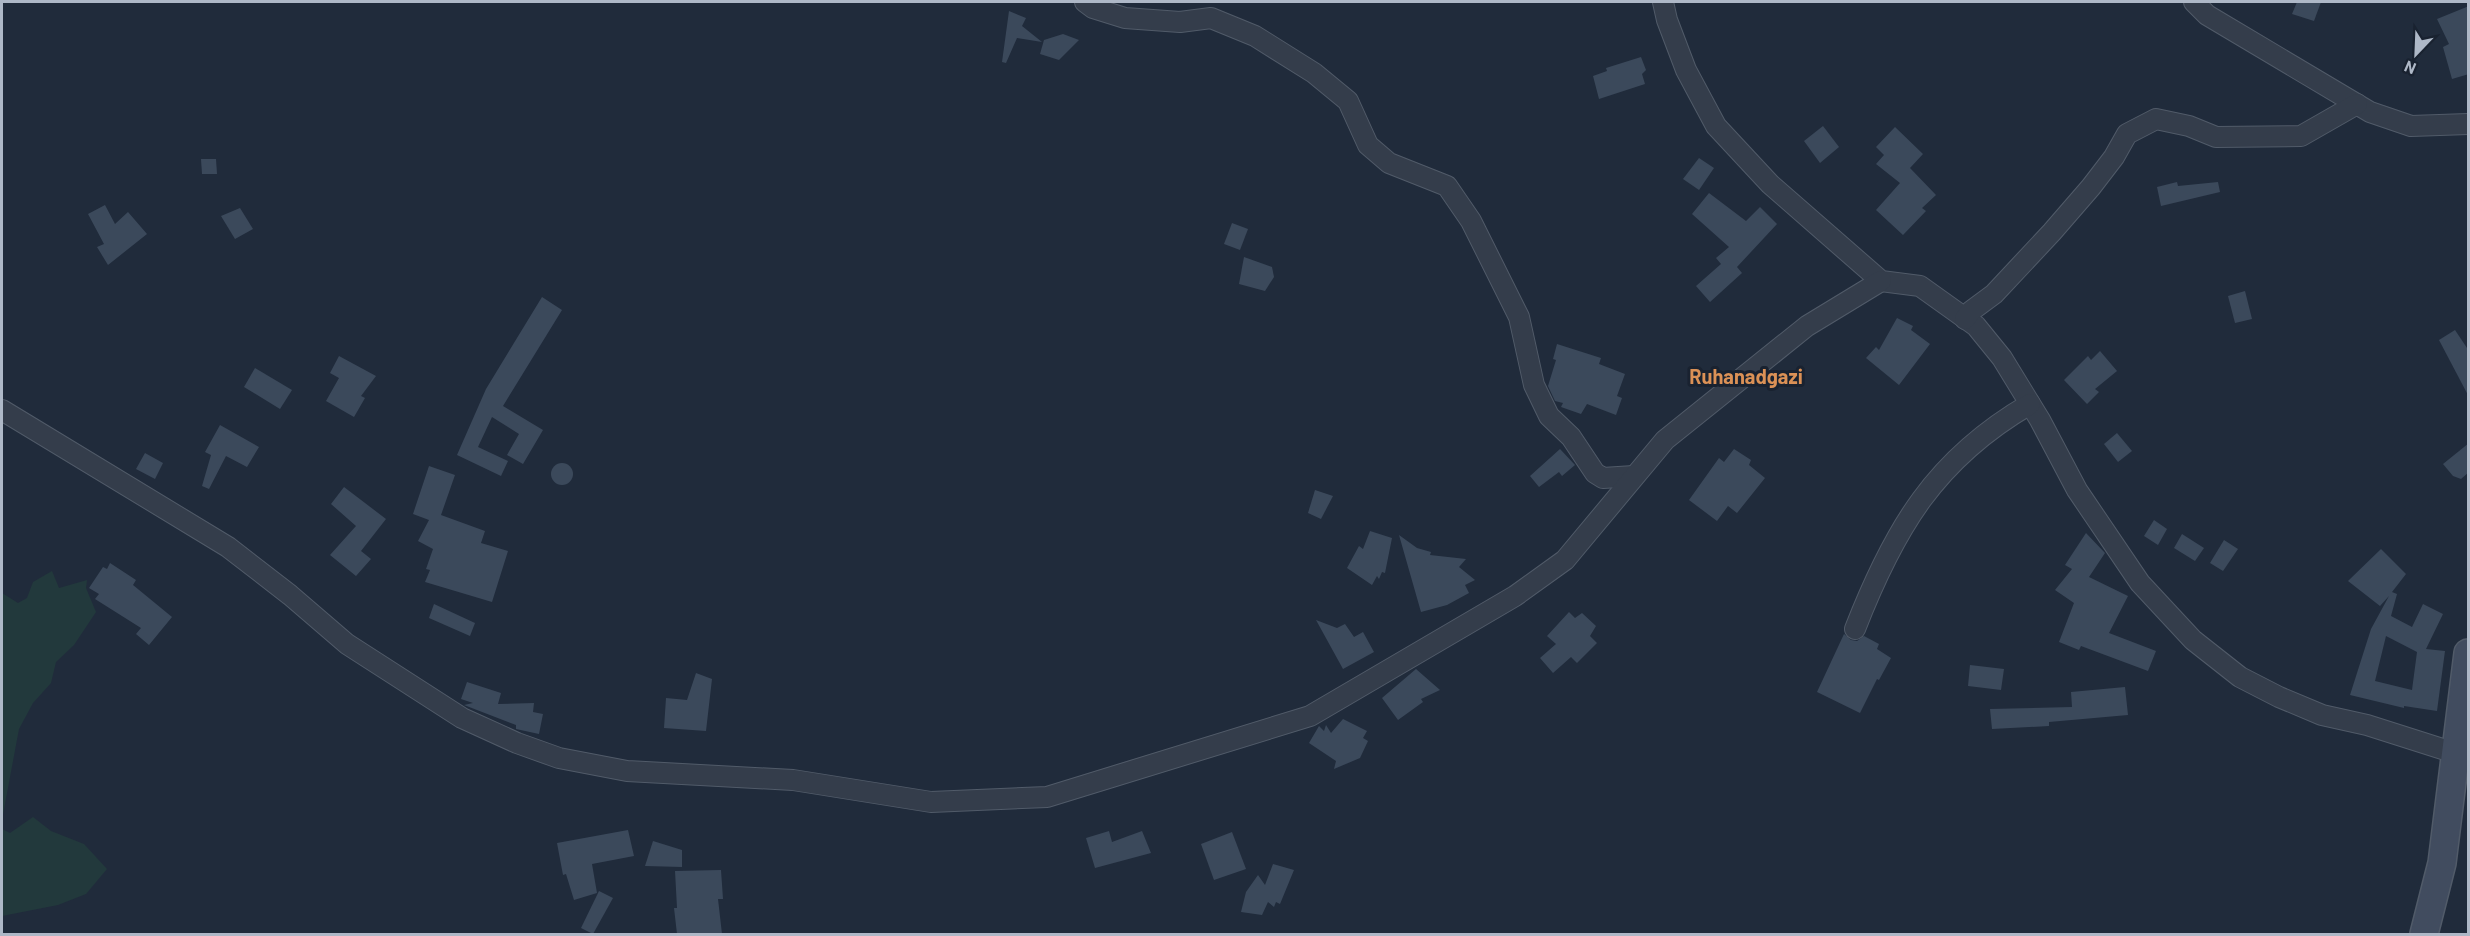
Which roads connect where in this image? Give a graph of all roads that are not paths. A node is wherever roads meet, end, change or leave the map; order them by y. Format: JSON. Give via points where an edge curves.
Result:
{"nodes":[{"id":1,"x":1085,"y":2,"type":"edge"},
{"id":2,"x":1663,"y":2,"type":"edge"},
{"id":3,"x":2194,"y":2,"type":"edge"},
{"id":4,"x":2357,"y":104,"type":"junction"},
{"id":5,"x":2469,"y":124,"type":"edge"},
{"id":6,"x":1881,"y":281,"type":"junction"},
{"id":7,"x":1965,"y":319,"type":"junction"},
{"id":8,"x":2030,"y":404,"type":"junction"},
{"id":9,"x":2,"y":410,"type":"edge"},
{"id":10,"x":1634,"y":476,"type":"junction"},
{"id":11,"x":1856,"y":629,"type":"dead end"},
{"id":12,"x":2469,"y":653,"type":"edge"},
{"id":13,"x":2455,"y":753,"type":"junction"},
{"id":14,"x":2424,"y":934,"type":"edge"}],
"edges":[{"from":1,"to":10,"type":"street","via":[[1125,18],[1180,22],[1211,18],[1255,36],[1314,73],[1348,101],[1368,145],[1389,164],[1447,186],[1471,221],[1519,317],[1534,386],[1549,416],[1571,438],[1595,473],[1603,477]]},
{"from":2,"to":6,"type":"street","via":[[1686,70],[1716,126],[1770,184]]},
{"from":3,"to":4,"type":"street","via":[[2207,15]]},
{"from":4,"to":5,"type":"street","via":[[2410,126]]},
{"from":4,"to":7,"type":"street","via":[[2301,136],[2216,137],[2156,119],[2127,134],[2103,172],[2052,232]]},
{"from":6,"to":7,"type":"street","via":[[1920,286]]},
{"from":6,"to":10,"type":"street","via":[[1807,326],[1665,440]]},
{"from":7,"to":8,"type":"street","via":[[1976,326],[2002,358]]},
{"from":8,"to":11,"type":"street","via":[[1994,425],[1935,482],[1887,553]]},
{"from":8,"to":13,"type":"street","via":[[2077,490],[2140,583],[2193,640],[2240,677],[2278,697],[2322,715]]},
{"from":9,"to":10,"type":"street","via":[[228,547],[347,644],[462,718],[517,743],[559,758],[627,771],[793,780],[931,802],[1047,797],[1310,716],[1473,621],[1565,560]]},
{"from":12,"to":13,"type":"street"},
{"from":13,"to":14,"type":"street","via":[[2442,863]]}]}
